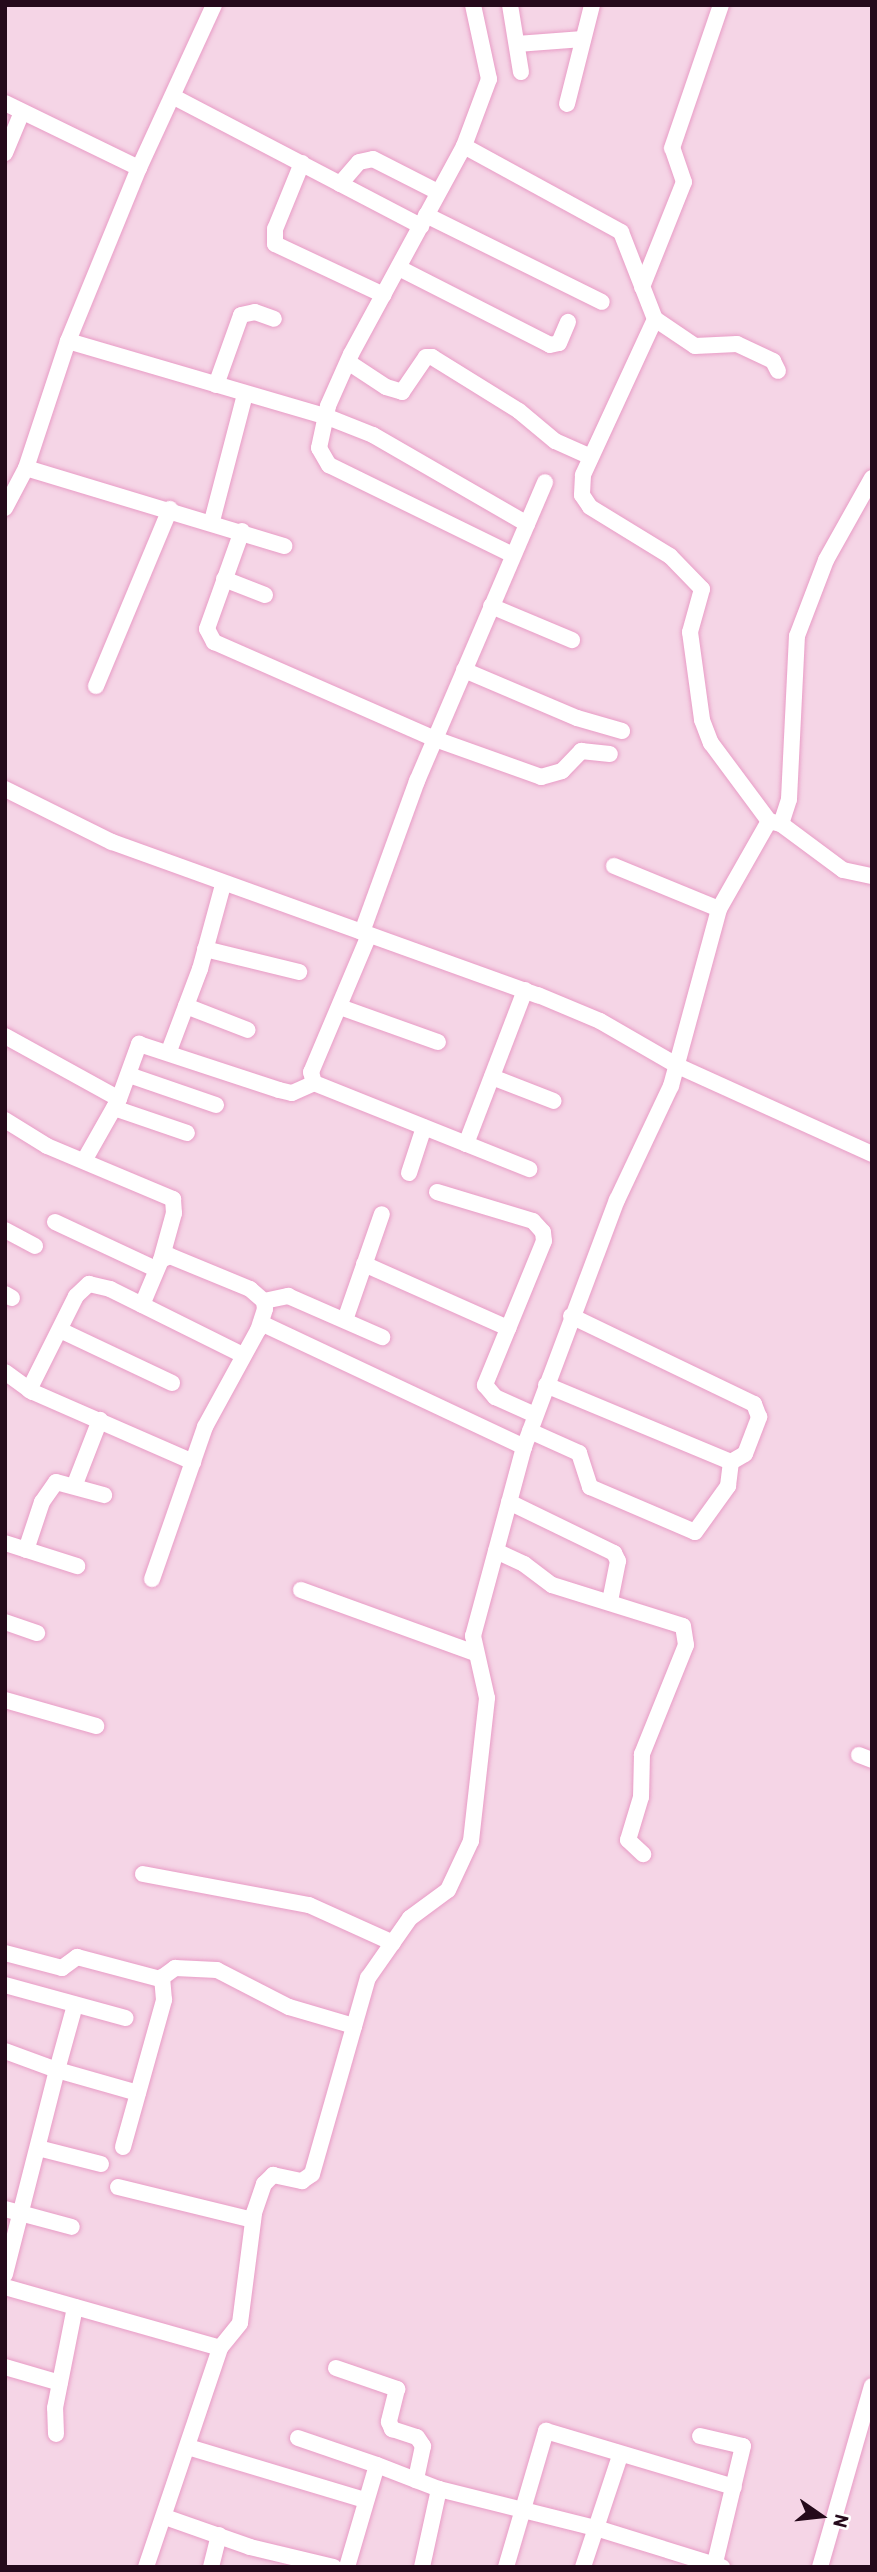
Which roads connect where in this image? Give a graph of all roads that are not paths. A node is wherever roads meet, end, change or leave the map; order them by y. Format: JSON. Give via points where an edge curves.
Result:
{"nodes":[{"id":1,"x":214,"y":5,"type":"edge"},
{"id":2,"x":473,"y":5,"type":"edge"},
{"id":3,"x":510,"y":5,"type":"edge"},
{"id":4,"x":592,"y":5,"type":"edge"},
{"id":5,"x":721,"y":5,"type":"edge"},
{"id":6,"x":583,"y":39,"type":"junction"},
{"id":7,"x":517,"y":44,"type":"junction"},
{"id":8,"x":522,"y":72,"type":"dead end"},
{"id":9,"x":174,"y":97,"type":"junction"},
{"id":10,"x":5,"y":103,"type":"edge"},
{"id":11,"x":567,"y":104,"type":"dead end"},
{"id":12,"x":22,"y":112,"type":"junction"},
{"id":13,"x":464,"y":146,"type":"junction"},
{"id":14,"x":5,"y":153,"type":"edge"},
{"id":15,"x":302,"y":163,"type":"junction"},
{"id":16,"x":139,"y":168,"type":"junction"},
{"id":17,"x":341,"y":184,"type":"junction"},
{"id":18,"x":438,"y":192,"type":"junction"},
{"id":19,"x":423,"y":221,"type":"junction"},
{"id":20,"x":399,"y":268,"type":"junction"},
{"id":21,"x":642,"y":287,"type":"junction"},
{"id":22,"x":384,"y":295,"type":"junction"},
{"id":23,"x":602,"y":302,"type":"dead end"},
{"id":24,"x":274,"y":319,"type":"dead end"},
{"id":25,"x":654,"y":319,"type":"junction"},
{"id":26,"x":568,"y":322,"type":"dead end"},
{"id":27,"x":68,"y":341,"type":"junction"},
{"id":28,"x":348,"y":362,"type":"junction"},
{"id":29,"x":778,"y":372,"type":"dead end"},
{"id":30,"x":216,"y":385,"type":"junction"},
{"id":31,"x":245,"y":394,"type":"junction"},
{"id":32,"x":325,"y":416,"type":"junction"},
{"id":33,"x":591,"y":457,"type":"junction"},
{"id":34,"x":26,"y":468,"type":"junction"},
{"id":35,"x":872,"y":478,"type":"edge"},
{"id":36,"x":545,"y":482,"type":"dead end"},
{"id":37,"x":5,"y":508,"type":"edge"},
{"id":38,"x":170,"y":509,"type":"junction"},
{"id":39,"x":212,"y":521,"type":"junction"},
{"id":40,"x":527,"y":524,"type":"junction"},
{"id":41,"x":242,"y":531,"type":"junction"},
{"id":42,"x":285,"y":546,"type":"dead end"},
{"id":43,"x":513,"y":555,"type":"junction"},
{"id":44,"x":225,"y":579,"type":"junction"},
{"id":45,"x":265,"y":595,"type":"dead end"},
{"id":46,"x":491,"y":606,"type":"junction"},
{"id":47,"x":572,"y":640,"type":"dead end"},
{"id":48,"x":464,"y":670,"type":"junction"},
{"id":49,"x":96,"y":686,"type":"dead end"},
{"id":50,"x":622,"y":731,"type":"dead end"},
{"id":51,"x":435,"y":739,"type":"junction"},
{"id":52,"x":610,"y":754,"type":"dead end"},
{"id":53,"x":5,"y":789,"type":"edge"},
{"id":54,"x":775,"y":822,"type":"junction"},
{"id":55,"x":614,"y":866,"type":"dead end"},
{"id":56,"x":872,"y":876,"type":"edge"},
{"id":57,"x":223,"y":885,"type":"junction"},
{"id":58,"x":719,"y":909,"type":"junction"},
{"id":59,"x":365,"y":933,"type":"junction"},
{"id":60,"x":205,"y":949,"type":"junction"},
{"id":61,"x":299,"y":972,"type":"dead end"},
{"id":62,"x":525,"y":990,"type":"junction"},
{"id":63,"x":186,"y":1006,"type":"junction"},
{"id":64,"x":340,"y":1007,"type":"junction"},
{"id":65,"x":248,"y":1030,"type":"dead end"},
{"id":66,"x":5,"y":1037,"type":"edge"},
{"id":67,"x":439,"y":1042,"type":"dead end"},
{"id":68,"x":169,"y":1051,"type":"junction"},
{"id":69,"x":678,"y":1066,"type":"junction"},
{"id":70,"x":129,"y":1075,"type":"junction"},
{"id":71,"x":492,"y":1077,"type":"junction"},
{"id":72,"x":314,"y":1083,"type":"junction"},
{"id":73,"x":554,"y":1101,"type":"dead end"},
{"id":74,"x":117,"y":1103,"type":"junction"},
{"id":75,"x":216,"y":1105,"type":"dead end"},
{"id":76,"x":5,"y":1119,"type":"edge"},
{"id":77,"x":424,"y":1127,"type":"junction"},
{"id":78,"x":187,"y":1133,"type":"dead end"},
{"id":79,"x":466,"y":1144,"type":"junction"},
{"id":80,"x":872,"y":1154,"type":"edge"},
{"id":81,"x":85,"y":1160,"type":"junction"},
{"id":82,"x":529,"y":1169,"type":"dead end"},
{"id":83,"x":409,"y":1173,"type":"dead end"},
{"id":84,"x":437,"y":1192,"type":"dead end"},
{"id":85,"x":382,"y":1214,"type":"dead end"},
{"id":86,"x":55,"y":1222,"type":"dead end"},
{"id":87,"x":5,"y":1230,"type":"edge"},
{"id":88,"x":35,"y":1247,"type":"dead end"},
{"id":89,"x":159,"y":1264,"type":"junction"},
{"id":90,"x":364,"y":1264,"type":"junction"},
{"id":91,"x":264,"y":1301,"type":"junction"},
{"id":92,"x":142,"y":1305,"type":"junction"},
{"id":93,"x":571,"y":1316,"type":"junction"},
{"id":94,"x":345,"y":1320,"type":"junction"},
{"id":95,"x":261,"y":1323,"type":"junction"},
{"id":96,"x":508,"y":1328,"type":"junction"},
{"id":97,"x":60,"y":1330,"type":"junction"},
{"id":98,"x":382,"y":1337,"type":"dead end"},
{"id":99,"x":243,"y":1355,"type":"junction"},
{"id":100,"x":5,"y":1372,"type":"edge"},
{"id":101,"x":172,"y":1383,"type":"dead end"},
{"id":102,"x":546,"y":1385,"type":"junction"},
{"id":103,"x":29,"y":1390,"type":"junction"},
{"id":104,"x":100,"y":1420,"type":"junction"},
{"id":105,"x":532,"y":1423,"type":"junction"},
{"id":106,"x":524,"y":1447,"type":"junction"},
{"id":107,"x":193,"y":1462,"type":"junction"},
{"id":108,"x":731,"y":1462,"type":"junction"},
{"id":109,"x":75,"y":1484,"type":"junction"},
{"id":110,"x":104,"y":1495,"type":"dead end"},
{"id":111,"x":509,"y":1502,"type":"junction"},
{"id":112,"x":5,"y":1543,"type":"edge"},
{"id":113,"x":26,"y":1550,"type":"junction"},
{"id":114,"x":495,"y":1551,"type":"junction"},
{"id":115,"x":77,"y":1566,"type":"dead end"},
{"id":116,"x":152,"y":1579,"type":"dead end"},
{"id":117,"x":301,"y":1590,"type":"dead end"},
{"id":118,"x":610,"y":1601,"type":"junction"},
{"id":119,"x":5,"y":1622,"type":"edge"},
{"id":120,"x":37,"y":1633,"type":"dead end"},
{"id":121,"x":475,"y":1653,"type":"junction"},
{"id":122,"x":5,"y":1700,"type":"edge"},
{"id":123,"x":96,"y":1726,"type":"dead end"},
{"id":124,"x":643,"y":1854,"type":"dead end"},
{"id":125,"x":143,"y":1874,"type":"dead end"},
{"id":126,"x":393,"y":1942,"type":"junction"},
{"id":127,"x":5,"y":1953,"type":"edge"},
{"id":128,"x":162,"y":1978,"type":"junction"},
{"id":129,"x":5,"y":1985,"type":"edge"},
{"id":130,"x":75,"y":2004,"type":"junction"},
{"id":131,"x":126,"y":2018,"type":"dead end"},
{"id":132,"x":354,"y":2026,"type":"junction"},
{"id":133,"x":5,"y":2051,"type":"edge"},
{"id":134,"x":57,"y":2070,"type":"junction"},
{"id":135,"x":138,"y":2093,"type":"junction"},
{"id":136,"x":122,"y":2147,"type":"dead end"},
{"id":137,"x":38,"y":2148,"type":"junction"},
{"id":138,"x":101,"y":2164,"type":"dead end"},
{"id":139,"x":118,"y":2187,"type":"dead end"},
{"id":140,"x":5,"y":2209,"type":"edge"},
{"id":141,"x":23,"y":2214,"type":"junction"},
{"id":142,"x":253,"y":2220,"type":"junction"},
{"id":143,"x":72,"y":2227,"type":"dead end"},
{"id":144,"x":5,"y":2274,"type":"edge"},
{"id":145,"x":5,"y":2287,"type":"edge"},
{"id":146,"x":75,"y":2306,"type":"junction"},
{"id":147,"x":220,"y":2348,"type":"junction"},
{"id":148,"x":5,"y":2367,"type":"edge"},
{"id":149,"x":336,"y":2368,"type":"dead end"},
{"id":150,"x":60,"y":2383,"type":"junction"},
{"id":151,"x":872,"y":2386,"type":"edge"},
{"id":152,"x":56,"y":2434,"type":"dead end"},
{"id":153,"x":700,"y":2436,"type":"dead end"},
{"id":154,"x":298,"y":2438,"type":"dead end"},
{"id":155,"x":188,"y":2447,"type":"junction"},
{"id":156,"x":620,"y":2456,"type":"junction"},
{"id":157,"x":377,"y":2465,"type":"junction"},
{"id":158,"x":416,"y":2480,"type":"junction"},
{"id":159,"x":734,"y":2487,"type":"junction"},
{"id":160,"x":439,"y":2490,"type":"junction"},
{"id":161,"x":365,"y":2500,"type":"junction"},
{"id":162,"x":522,"y":2510,"type":"junction"},
{"id":163,"x":165,"y":2517,"type":"junction"},
{"id":164,"x":596,"y":2528,"type":"junction"},
{"id":165,"x":219,"y":2535,"type":"junction"},
{"id":166,"x":717,"y":2566,"type":"edge"},
{"id":167,"x":146,"y":2567,"type":"edge"},
{"id":168,"x":211,"y":2567,"type":"edge"},
{"id":169,"x":334,"y":2567,"type":"edge"},
{"id":170,"x":347,"y":2567,"type":"edge"},
{"id":171,"x":422,"y":2567,"type":"edge"},
{"id":172,"x":506,"y":2567,"type":"edge"},
{"id":173,"x":583,"y":2567,"type":"edge"},
{"id":174,"x":820,"y":2567,"type":"edge"}],
"edges":[{"from":1,"to":9,"type":"street"},
{"from":2,"to":13,"type":"street","via":[[489,79]]},
{"from":3,"to":7,"type":"street"},
{"from":4,"to":6,"type":"street"},
{"from":5,"to":21,"type":"street","via":[[673,148],[684,182]]},
{"from":6,"to":7,"type":"street"},
{"from":6,"to":11,"type":"street"},
{"from":7,"to":8,"type":"street"},
{"from":9,"to":15,"type":"street"},
{"from":9,"to":16,"type":"street"},
{"from":10,"to":12,"type":"street"},
{"from":12,"to":14,"type":"street"},
{"from":12,"to":16,"type":"street"},
{"from":13,"to":18,"type":"street"},
{"from":13,"to":21,"type":"street","via":[[621,232]]},
{"from":15,"to":17,"type":"street"},
{"from":15,"to":22,"type":"street","via":[[275,229],[275,244]]},
{"from":16,"to":27,"type":"street"},
{"from":17,"to":18,"type":"street","via":[[359,162],[373,159]]},
{"from":17,"to":19,"type":"street"},
{"from":18,"to":19,"type":"street"},
{"from":19,"to":20,"type":"street"},
{"from":19,"to":23,"type":"street"},
{"from":20,"to":22,"type":"street"},
{"from":20,"to":26,"type":"street","via":[[550,345],[559,343]]},
{"from":21,"to":25,"type":"street"},
{"from":22,"to":28,"type":"street"},
{"from":24,"to":30,"type":"street","via":[[255,312],[240,315]]},
{"from":25,"to":29,"type":"street","via":[[695,346],[737,344],[773,360]]},
{"from":25,"to":33,"type":"street"},
{"from":27,"to":30,"type":"street"},
{"from":27,"to":34,"type":"street"},
{"from":28,"to":32,"type":"street"},
{"from":28,"to":33,"type":"street","via":[[402,392],[426,357],[432,357],[519,411],[555,441]]},
{"from":30,"to":31,"type":"street"},
{"from":31,"to":32,"type":"street"},
{"from":31,"to":39,"type":"street"},
{"from":32,"to":40,"type":"street","via":[[373,435]]},
{"from":32,"to":43,"type":"street","via":[[319,448],[329,465]]},
{"from":33,"to":54,"type":"street","via":[[581,485],[590,507],[660,548],[702,589],[690,632],[702,719],[711,743]]},
{"from":34,"to":37,"type":"street"},
{"from":34,"to":38,"type":"street"},
{"from":35,"to":54,"type":"street","via":[[826,560],[796,636],[789,799]]},
{"from":36,"to":40,"type":"street"},
{"from":38,"to":39,"type":"street"},
{"from":38,"to":49,"type":"street"},
{"from":39,"to":41,"type":"street"},
{"from":40,"to":43,"type":"street"},
{"from":41,"to":42,"type":"street"},
{"from":41,"to":44,"type":"street"},
{"from":43,"to":46,"type":"street"},
{"from":44,"to":45,"type":"street"},
{"from":44,"to":51,"type":"street","via":[[207,629],[214,642]]},
{"from":46,"to":47,"type":"street"},
{"from":46,"to":48,"type":"street"},
{"from":48,"to":50,"type":"street","via":[[577,718]]},
{"from":48,"to":51,"type":"street"},
{"from":51,"to":52,"type":"street","via":[[541,777],[562,771],[581,751]]},
{"from":51,"to":59,"type":"street"},
{"from":53,"to":57,"type":"street","via":[[111,842]]},
{"from":54,"to":56,"type":"street","via":[[843,870]]},
{"from":54,"to":58,"type":"street"},
{"from":55,"to":58,"type":"street"},
{"from":57,"to":59,"type":"street"},
{"from":57,"to":60,"type":"street"},
{"from":58,"to":69,"type":"street"},
{"from":59,"to":62,"type":"street"},
{"from":59,"to":64,"type":"street"},
{"from":60,"to":61,"type":"street"},
{"from":60,"to":63,"type":"street"},
{"from":62,"to":69,"type":"street","via":[[600,1021]]},
{"from":62,"to":71,"type":"street"},
{"from":63,"to":65,"type":"street"},
{"from":63,"to":68,"type":"street"},
{"from":64,"to":67,"type":"street"},
{"from":64,"to":72,"type":"street","via":[[312,1072]]},
{"from":66,"to":74,"type":"street"},
{"from":68,"to":70,"type":"street","via":[[139,1044]]},
{"from":68,"to":72,"type":"street","via":[[292,1093]]},
{"from":69,"to":80,"type":"street"},
{"from":69,"to":93,"type":"street"},
{"from":70,"to":74,"type":"street"},
{"from":70,"to":75,"type":"street"},
{"from":71,"to":73,"type":"street"},
{"from":71,"to":79,"type":"street"},
{"from":72,"to":77,"type":"street"},
{"from":74,"to":78,"type":"street"},
{"from":74,"to":81,"type":"street"},
{"from":76,"to":81,"type":"street","via":[[47,1146]]},
{"from":77,"to":79,"type":"street"},
{"from":77,"to":83,"type":"street"},
{"from":79,"to":82,"type":"street"},
{"from":81,"to":89,"type":"street","via":[[173,1199],[174,1213]]},
{"from":84,"to":96,"type":"street","via":[[533,1222],[543,1232],[544,1241]]},
{"from":85,"to":90,"type":"street"},
{"from":86,"to":89,"type":"street"},
{"from":87,"to":88,"type":"street"},
{"from":89,"to":91,"type":"street","via":[[181,1258],[250,1289]]},
{"from":89,"to":92,"type":"street"},
{"from":90,"to":94,"type":"street"},
{"from":90,"to":96,"type":"street"},
{"from":91,"to":94,"type":"street","via":[[288,1296]]},
{"from":91,"to":95,"type":"street"},
{"from":92,"to":97,"type":"street","via":[[89,1284],[76,1296]]},
{"from":92,"to":99,"type":"street"},
{"from":93,"to":102,"type":"street"},
{"from":93,"to":108,"type":"street","via":[[754,1404],[760,1417],[745,1454]]},
{"from":94,"to":98,"type":"street"},
{"from":95,"to":99,"type":"street"},
{"from":95,"to":106,"type":"street"},
{"from":96,"to":105,"type":"street","via":[[486,1380],[487,1392]]},
{"from":97,"to":101,"type":"street"},
{"from":97,"to":103,"type":"street"},
{"from":99,"to":107,"type":"street","via":[[205,1427]]},
{"from":100,"to":103,"type":"street"},
{"from":102,"to":105,"type":"street"},
{"from":102,"to":108,"type":"street"},
{"from":103,"to":104,"type":"street"},
{"from":104,"to":107,"type":"street"},
{"from":104,"to":109,"type":"street"},
{"from":105,"to":106,"type":"street"},
{"from":105,"to":108,"type":"street","via":[[579,1453],[590,1487],[695,1532],[728,1486]]},
{"from":106,"to":111,"type":"street"},
{"from":107,"to":116,"type":"street"},
{"from":109,"to":110,"type":"street"},
{"from":109,"to":113,"type":"street","via":[[56,1482],[50,1486]]},
{"from":111,"to":114,"type":"street"},
{"from":111,"to":118,"type":"street","via":[[614,1553],[618,1561]]},
{"from":112,"to":113,"type":"street"},
{"from":113,"to":115,"type":"street"},
{"from":114,"to":118,"type":"street","via":[[524,1564],[552,1585]]},
{"from":114,"to":121,"type":"street","via":[[472,1636]]},
{"from":117,"to":121,"type":"street"},
{"from":118,"to":124,"type":"street","via":[[676,1621],[684,1626],[688,1638],[642,1754],[641,1797],[628,1840]]},
{"from":119,"to":120,"type":"street"},
{"from":121,"to":126,"type":"street","via":[[487,1698],[471,1841],[448,1890],[410,1918]]},
{"from":122,"to":123,"type":"street"},
{"from":125,"to":126,"type":"street","via":[[309,1905]]},
{"from":126,"to":132,"type":"street","via":[[368,1978]]},
{"from":127,"to":128,"type":"street","via":[[62,1968],[77,1957]]},
{"from":128,"to":132,"type":"street","via":[[175,1968],[217,1970],[289,2007]]},
{"from":128,"to":135,"type":"street","via":[[166,1990]]},
{"from":129,"to":130,"type":"street"},
{"from":130,"to":131,"type":"street"},
{"from":130,"to":134,"type":"street"},
{"from":132,"to":142,"type":"street","via":[[312,2174],[302,2182],[268,2178]]},
{"from":133,"to":134,"type":"street"},
{"from":134,"to":135,"type":"street"},
{"from":134,"to":137,"type":"street"},
{"from":135,"to":136,"type":"street"},
{"from":137,"to":138,"type":"street"},
{"from":137,"to":141,"type":"street"},
{"from":139,"to":142,"type":"street"},
{"from":140,"to":141,"type":"street"},
{"from":141,"to":143,"type":"street"},
{"from":141,"to":144,"type":"street"},
{"from":142,"to":147,"type":"street","via":[[240,2323]]},
{"from":145,"to":146,"type":"street"},
{"from":146,"to":147,"type":"street"},
{"from":146,"to":150,"type":"street"},
{"from":147,"to":155,"type":"street"},
{"from":148,"to":150,"type":"street"},
{"from":149,"to":158,"type":"street","via":[[397,2389],[389,2422],[392,2429],[416,2437],[423,2446]]},
{"from":150,"to":152,"type":"street"},
{"from":151,"to":174,"type":"street"},
{"from":153,"to":159,"type":"street","via":[[743,2446]]},
{"from":154,"to":157,"type":"street"},
{"from":155,"to":161,"type":"street"},
{"from":155,"to":163,"type":"street"},
{"from":156,"to":159,"type":"street"},
{"from":156,"to":162,"type":"street","via":[[546,2431]]},
{"from":156,"to":164,"type":"street"},
{"from":157,"to":158,"type":"street"},
{"from":157,"to":161,"type":"street"},
{"from":158,"to":160,"type":"street"},
{"from":159,"to":166,"type":"street"},
{"from":160,"to":162,"type":"street"},
{"from":160,"to":171,"type":"street"},
{"from":161,"to":170,"type":"street"},
{"from":162,"to":164,"type":"street"},
{"from":162,"to":172,"type":"street"},
{"from":163,"to":165,"type":"street"},
{"from":163,"to":167,"type":"street"},
{"from":164,"to":166,"type":"street"},
{"from":164,"to":173,"type":"street"},
{"from":165,"to":168,"type":"street"},
{"from":165,"to":169,"type":"street"}]}
